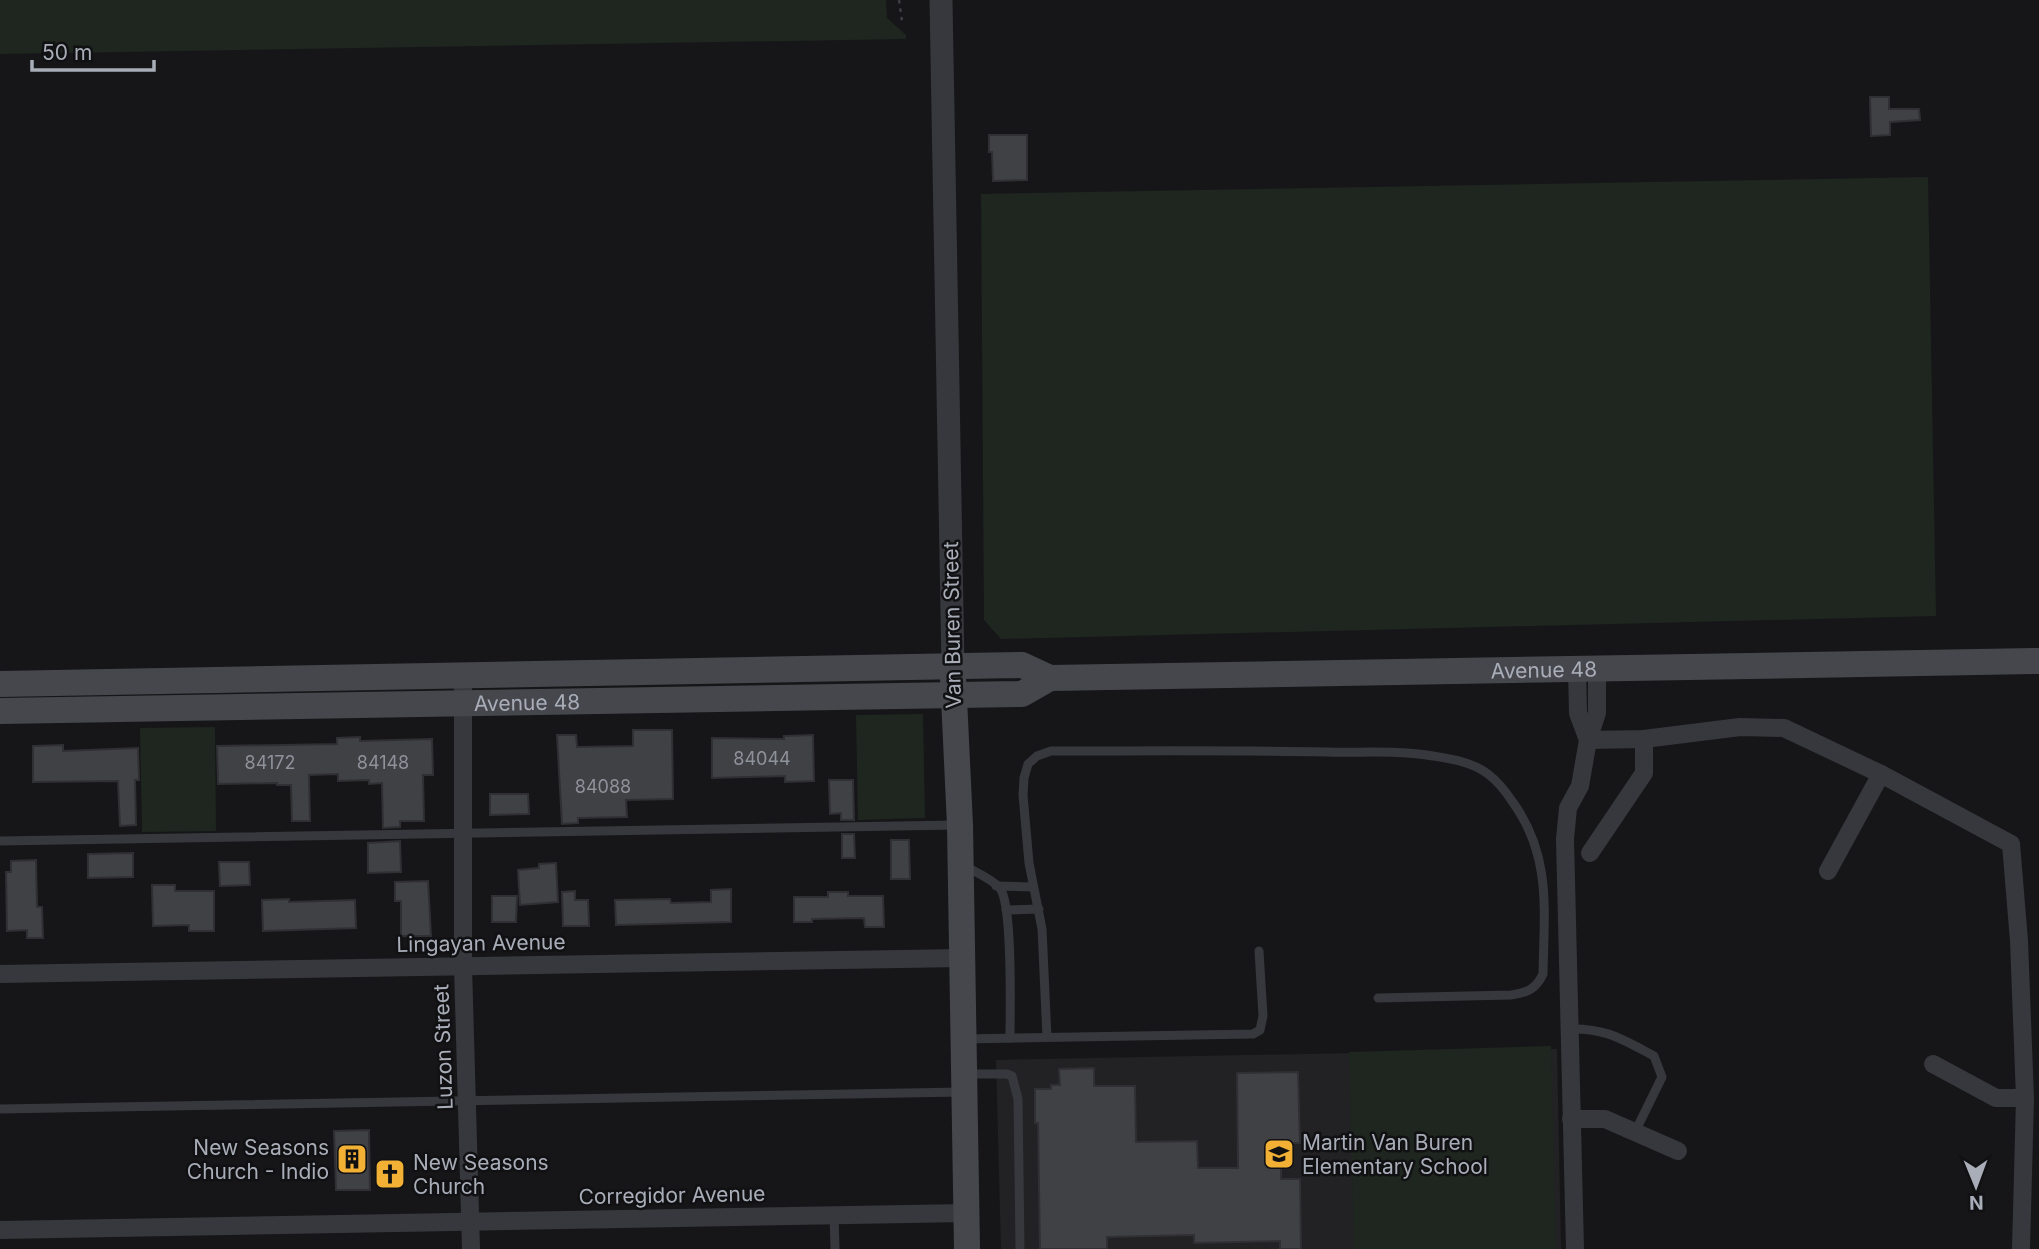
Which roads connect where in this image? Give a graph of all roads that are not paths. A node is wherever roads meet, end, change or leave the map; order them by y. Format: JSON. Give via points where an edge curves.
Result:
{"nodes":[{"id":1,"x":941,"y":0,"type":"edge"},
{"id":2,"x":2039,"y":661,"type":"edge"},
{"id":3,"x":953,"y":667,"type":"junction"},
{"id":4,"x":1587,"y":668,"type":"junction"},
{"id":5,"x":463,"y":676,"type":"junction"},
{"id":6,"x":1050,"y":678,"type":"junction"},
{"id":7,"x":200,"y":680,"type":"junction"},
{"id":8,"x":0,"y":684,"type":"edge"},
{"id":9,"x":954,"y":695,"type":"junction"},
{"id":10,"x":0,"y":696,"type":"edge"},
{"id":11,"x":463,"y":703,"type":"junction"},
{"id":12,"x":0,"y":711,"type":"edge"},
{"id":13,"x":1644,"y":739,"type":"junction"},
{"id":14,"x":1588,"y":740,"type":"junction"},
{"id":15,"x":1881,"y":774,"type":"junction"},
{"id":16,"x":960,"y":825,"type":"junction"},
{"id":17,"x":463,"y":833,"type":"junction"},
{"id":18,"x":0,"y":841,"type":"edge"},
{"id":19,"x":1590,"y":853,"type":"dead end"},
{"id":20,"x":960,"y":863,"type":"junction"},
{"id":21,"x":1828,"y":871,"type":"dead end"},
{"id":22,"x":996,"y":886,"type":"junction"},
{"id":23,"x":1032,"y":887,"type":"junction"},
{"id":24,"x":1039,"y":909,"type":"junction"},
{"id":25,"x":1006,"y":910,"type":"junction"},
{"id":26,"x":1259,"y":951,"type":"dead end"},
{"id":27,"x":962,"y":958,"type":"junction"},
{"id":28,"x":463,"y":966,"type":"junction"},
{"id":29,"x":0,"y":974,"type":"edge"},
{"id":30,"x":1378,"y":998,"type":"dead end"},
{"id":31,"x":1569,"y":1029,"type":"junction"},
{"id":32,"x":1047,"y":1037,"type":"junction"},
{"id":33,"x":1010,"y":1038,"type":"junction"},
{"id":34,"x":963,"y":1039,"type":"junction"},
{"id":35,"x":1933,"y":1064,"type":"dead end"},
{"id":36,"x":964,"y":1083,"type":"junction"},
{"id":37,"x":2025,"y":1098,"type":"junction"},
{"id":38,"x":467,"y":1101,"type":"junction"},
{"id":39,"x":0,"y":1109,"type":"edge"},
{"id":40,"x":1571,"y":1119,"type":"junction"},
{"id":41,"x":1635,"y":1132,"type":"junction"},
{"id":42,"x":1678,"y":1151,"type":"dead end"},
{"id":43,"x":966,"y":1213,"type":"junction"},
{"id":44,"x":834,"y":1215,"type":"junction"},
{"id":45,"x":471,"y":1222,"type":"junction"},
{"id":46,"x":0,"y":1230,"type":"edge"},
{"id":47,"x":471,"y":1249,"type":"edge"},
{"id":48,"x":835,"y":1249,"type":"edge"},
{"id":49,"x":967,"y":1249,"type":"edge"},
{"id":50,"x":1020,"y":1249,"type":"edge"},
{"id":51,"x":1575,"y":1249,"type":"edge"},
{"id":52,"x":2021,"y":1249,"type":"edge"}],
"edges":[{"from":1,"to":3,"type":"street","name":"Van Buren Street"},
{"from":2,"to":4,"type":"main road","name":"Avenue 48"},
{"from":3,"to":5,"type":"main road","name":"Avenue 48"},
{"from":3,"to":6,"type":"main road","name":"Avenue 48","via":[[1022,665]]},
{"from":3,"to":9,"type":"main road","name":"Van Buren Street"},
{"from":4,"to":6,"type":"main road","name":"Avenue 48"},
{"from":4,"to":14,"type":"street","via":[[1598,713]]},
{"from":5,"to":7,"type":"main road","name":"Avenue 48"},
{"from":5,"to":11,"type":"street","name":"Luzon Street"},
{"from":6,"to":9,"type":"main road","name":"Avenue 48","via":[[1022,694]]},
{"from":7,"to":8,"type":"main road","name":"Avenue 48"},
{"from":7,"to":10,"type":"main road","via":[[162,693]]},
{"from":9,"to":11,"type":"main road","name":"Avenue 48"},
{"from":9,"to":16,"type":"main road","name":"Van Buren Street"},
{"from":11,"to":12,"type":"main road","name":"Avenue 48"},
{"from":11,"to":17,"type":"street","name":"Luzon Street"},
{"from":13,"to":14,"type":"street"},
{"from":13,"to":15,"type":"street","via":[[1740,727],[1784,728]]},
{"from":13,"to":19,"type":"street","via":[[1644,773]]},
{"from":14,"to":31,"type":"street","via":[[1580,786],[1568,808],[1565,839]]},
{"from":15,"to":21,"type":"street"},
{"from":15,"to":37,"type":"street","via":[[2011,844]]},
{"from":16,"to":17,"type":"lane"},
{"from":16,"to":20,"type":"main road","name":"Van Buren Street"},
{"from":17,"to":18,"type":"lane"},
{"from":17,"to":28,"type":"street","name":"Luzon Street"},
{"from":20,"to":22,"type":"lane"},
{"from":20,"to":27,"type":"main road","name":"Van Buren Street"},
{"from":22,"to":23,"type":"lane"},
{"from":22,"to":25,"type":"lane"},
{"from":23,"to":24,"type":"lane"},
{"from":23,"to":30,"type":"lane","via":[[1024,778],[1028,764],[1051,751],[1424,755],[1465,762],[1488,774],[1508,796],[1537,846],[1544,902],[1543,974],[1538,985],[1523,994]]},
{"from":24,"to":25,"type":"lane"},
{"from":24,"to":32,"type":"lane"},
{"from":25,"to":33,"type":"lane"},
{"from":26,"to":32,"type":"lane","via":[[1262,1016],[1260,1030],[1253,1034]]},
{"from":27,"to":28,"type":"street","name":"Lingayan Avenue"},
{"from":27,"to":34,"type":"main road","name":"Van Buren Street"},
{"from":28,"to":29,"type":"street","name":"Lingayan Avenue"},
{"from":28,"to":38,"type":"street","name":"Luzon Street"},
{"from":31,"to":40,"type":"street"},
{"from":31,"to":41,"type":"lane","via":[[1591,1028],[1611,1034],[1654,1056],[1662,1077]]},
{"from":32,"to":33,"type":"lane"},
{"from":33,"to":34,"type":"lane"},
{"from":34,"to":36,"type":"main road","name":"Van Buren Street"},
{"from":35,"to":37,"type":"street","via":[[1996,1098]]},
{"from":36,"to":38,"type":"lane"},
{"from":36,"to":43,"type":"main road","name":"Van Buren Street"},
{"from":36,"to":50,"type":"lane","via":[[1007,1074],[1015,1082]]},
{"from":37,"to":52,"type":"street"},
{"from":38,"to":39,"type":"lane"},
{"from":38,"to":45,"type":"street","name":"Luzon Street"},
{"from":40,"to":41,"type":"street","via":[[1605,1119]]},
{"from":40,"to":51,"type":"street"},
{"from":41,"to":42,"type":"street"},
{"from":43,"to":44,"type":"street","name":"Corregidor Avenue"},
{"from":43,"to":49,"type":"main road","name":"Van Buren Street"},
{"from":44,"to":45,"type":"street","name":"Corregidor Avenue"},
{"from":44,"to":48,"type":"lane"},
{"from":45,"to":46,"type":"street","name":"Corregidor Avenue"},
{"from":45,"to":47,"type":"street","name":"Luzon Street"}]}
